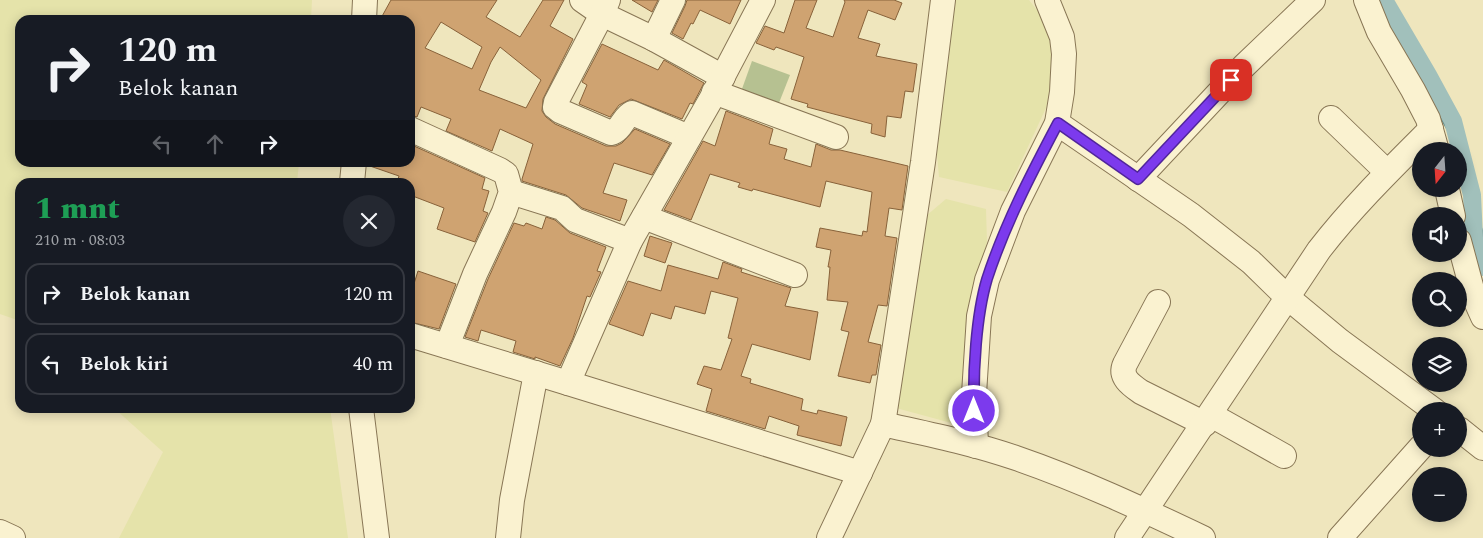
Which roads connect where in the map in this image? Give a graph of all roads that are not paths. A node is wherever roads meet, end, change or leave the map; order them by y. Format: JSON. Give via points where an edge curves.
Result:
{"nodes":[{"id":1,"x":365,"y":0,"type":"edge"},
{"id":2,"x":582,"y":0,"type":"edge"},
{"id":3,"x":673,"y":0,"type":"edge"},
{"id":4,"x":763,"y":0,"type":"edge"},
{"id":5,"x":943,"y":0,"type":"edge"},
{"id":6,"x":1047,"y":0,"type":"edge"},
{"id":7,"x":1313,"y":0,"type":"edge"},
{"id":8,"x":1366,"y":0,"type":"edge"},
{"id":9,"x":605,"y":7,"type":"edge"},
{"id":10,"x":364,"y":15,"type":"edge"},
{"id":11,"x":654,"y":39,"type":"junction"},
{"id":12,"x":719,"y":84,"type":"junction"},
{"id":13,"x":1331,"y":118,"type":"dead end"},
{"id":14,"x":1058,"y":123,"type":"junction"},
{"id":15,"x":415,"y":131,"type":"edge"},
{"id":16,"x":689,"y":137,"type":"junction"},
{"id":17,"x":836,"y":137,"type":"dead end"},
{"id":18,"x":1434,"y":140,"type":"edge"},
{"id":19,"x":1387,"y":172,"type":"junction"},
{"id":20,"x":1138,"y":179,"type":"junction"},
{"id":21,"x":511,"y":192,"type":"junction"},
{"id":22,"x":644,"y":217,"type":"junction"},
{"id":23,"x":630,"y":241,"type":"junction"},
{"id":24,"x":1465,"y":262,"type":"edge"},
{"id":25,"x":795,"y":275,"type":"dead end"},
{"id":26,"x":1287,"y":297,"type":"junction"},
{"id":27,"x":1158,"y":302,"type":"dead end"},
{"id":28,"x":1483,"y":317,"type":"edge"},
{"id":29,"x":415,"y":336,"type":"edge"},
{"id":30,"x":447,"y":346,"type":"junction"},
{"id":31,"x":536,"y":373,"type":"junction"},
{"id":32,"x":568,"y":383,"type":"junction"},
{"id":33,"x":1423,"y":402,"type":"edge"},
{"id":34,"x":362,"y":413,"type":"edge"},
{"id":35,"x":1208,"y":419,"type":"junction"},
{"id":36,"x":883,"y":424,"type":"junction"},
{"id":37,"x":1467,"y":435,"type":"edge"},
{"id":38,"x":976,"y":446,"type":"junction"},
{"id":39,"x":1483,"y":448,"type":"edge"},
{"id":40,"x":1284,"y":456,"type":"dead end"},
{"id":41,"x":1412,"y":457,"type":"edge"},
{"id":42,"x":860,"y":473,"type":"junction"},
{"id":43,"x":1146,"y":511,"type":"junction"},
{"id":44,"x":0,"y":532,"type":"edge"},
{"id":45,"x":13,"y":538,"type":"edge"},
{"id":46,"x":377,"y":538,"type":"edge"},
{"id":47,"x":508,"y":538,"type":"edge"},
{"id":48,"x":829,"y":538,"type":"edge"},
{"id":49,"x":1127,"y":538,"type":"edge"},
{"id":50,"x":1203,"y":538,"type":"edge"},
{"id":51,"x":1340,"y":538,"type":"edge"}],
"edges":[{"from":1,"to":10,"type":"street"},
{"from":2,"to":9,"type":"street"},
{"from":3,"to":11,"type":"street"},
{"from":4,"to":12,"type":"street"},
{"from":5,"to":36,"type":"street","via":[[923,162]]},
{"from":6,"to":14,"type":"street","via":[[1062,37],[1064,54]]},
{"from":7,"to":20,"type":"street","via":[[1244,66]]},
{"from":8,"to":18,"type":"street","via":[[1379,32],[1413,90]]},
{"from":9,"to":11,"type":"street"},
{"from":9,"to":16,"type":"street","via":[[555,107],[612,133],[632,112]]},
{"from":11,"to":12,"type":"street"},
{"from":12,"to":16,"type":"street"},
{"from":12,"to":17,"type":"street"},
{"from":13,"to":19,"type":"street"},
{"from":14,"to":20,"type":"street"},
{"from":14,"to":38,"type":"street","via":[[1013,211],[987,280],[979,316],[974,394]]},
{"from":15,"to":21,"type":"street","via":[[500,170],[506,174]]},
{"from":16,"to":22,"type":"street"},
{"from":18,"to":19,"type":"street"},
{"from":19,"to":26,"type":"street","via":[[1339,224]]},
{"from":20,"to":26,"type":"street","via":[[1191,215],[1250,262]]},
{"from":21,"to":23,"type":"street","via":[[562,208],[575,220]]},
{"from":21,"to":30,"type":"street"},
{"from":22,"to":23,"type":"street"},
{"from":22,"to":25,"type":"street"},
{"from":23,"to":32,"type":"street"},
{"from":24,"to":28,"type":"street"},
{"from":26,"to":33,"type":"street"},
{"from":26,"to":35,"type":"street"},
{"from":27,"to":35,"type":"street","via":[[1122,372],[1141,392]]},
{"from":29,"to":30,"type":"street"},
{"from":30,"to":31,"type":"street"},
{"from":31,"to":32,"type":"street"},
{"from":31,"to":47,"type":"street"},
{"from":32,"to":42,"type":"street"},
{"from":34,"to":46,"type":"street"},
{"from":35,"to":40,"type":"street"},
{"from":35,"to":43,"type":"street"},
{"from":36,"to":38,"type":"street"},
{"from":36,"to":42,"type":"street"},
{"from":37,"to":39,"type":"street"},
{"from":38,"to":43,"type":"street","via":[[1016,458]]},
{"from":41,"to":51,"type":"street"},
{"from":42,"to":48,"type":"street"},
{"from":43,"to":49,"type":"street"},
{"from":43,"to":50,"type":"street"},
{"from":44,"to":45,"type":"street"}]}
